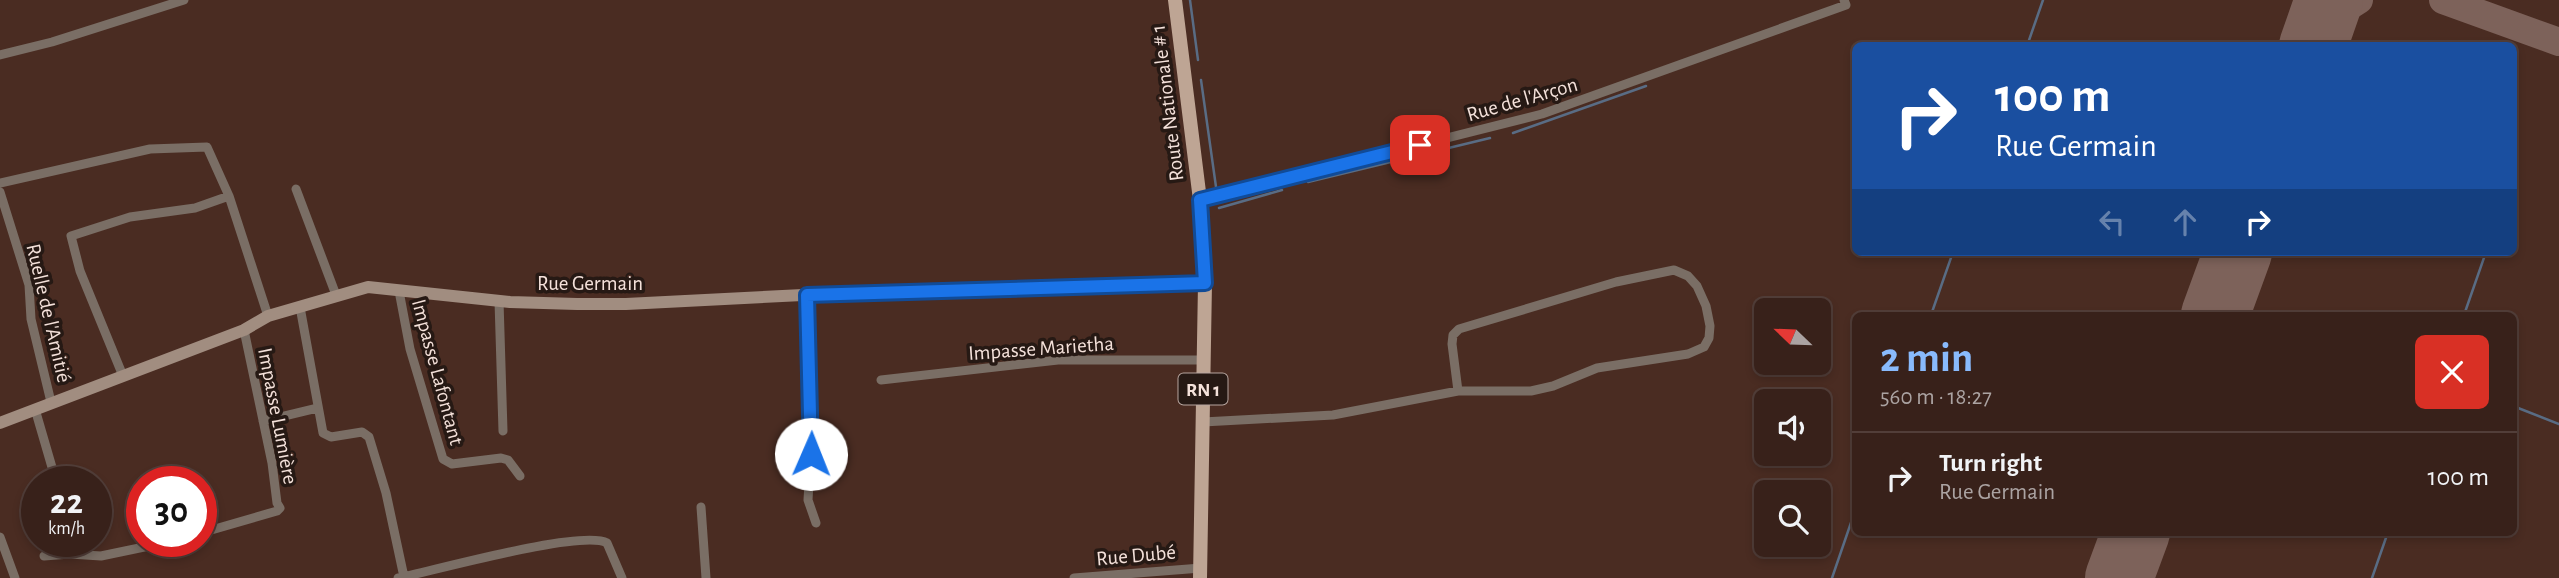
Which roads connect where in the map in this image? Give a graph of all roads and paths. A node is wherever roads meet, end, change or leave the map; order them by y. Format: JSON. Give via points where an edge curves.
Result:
{"nodes":[{"id":1,"x":184,"y":0,"type":"edge"},
{"id":2,"x":1175,"y":0,"type":"edge"},
{"id":3,"x":1845,"y":3,"type":"edge"},
{"id":4,"x":0,"y":55,"type":"edge"},
{"id":5,"x":0,"y":183,"type":"edge"},
{"id":6,"x":296,"y":189,"type":"dead end"},
{"id":7,"x":0,"y":192,"type":"edge"},
{"id":8,"x":229,"y":196,"type":"junction"},
{"id":9,"x":1200,"y":200,"type":"junction"},
{"id":10,"x":1205,"y":283,"type":"junction"},
{"id":11,"x":399,"y":291,"type":"junction"},
{"id":12,"x":335,"y":295,"type":"junction"},
{"id":13,"x":807,"y":295,"type":"junction"},
{"id":14,"x":499,"y":301,"type":"junction"},
{"id":15,"x":300,"y":307,"type":"junction"},
{"id":16,"x":268,"y":316,"type":"junction"},
{"id":17,"x":243,"y":330,"type":"junction"},
{"id":18,"x":1203,"y":360,"type":"junction"},
{"id":19,"x":123,"y":376,"type":"junction"},
{"id":20,"x":881,"y":380,"type":"dead end"},
{"id":21,"x":1458,"y":391,"type":"junction"},
{"id":22,"x":51,"y":402,"type":"junction"},
{"id":23,"x":317,"y":408,"type":"junction"},
{"id":24,"x":35,"y":409,"type":"junction"},
{"id":25,"x":263,"y":421,"type":"junction"},
{"id":26,"x":1203,"y":422,"type":"junction"},
{"id":27,"x":0,"y":423,"type":"edge"},
{"id":28,"x":503,"y":431,"type":"dead end"},
{"id":29,"x":52,"y":466,"type":"edge"},
{"id":30,"x":520,"y":476,"type":"dead end"},
{"id":31,"x":701,"y":507,"type":"dead end"},
{"id":32,"x":816,"y":523,"type":"dead end"},
{"id":33,"x":217,"y":528,"type":"edge"},
{"id":34,"x":0,"y":537,"type":"edge"},
{"id":35,"x":1200,"y":573,"type":"edge"},
{"id":36,"x":401,"y":577,"type":"edge"},
{"id":37,"x":15,"y":578,"type":"edge"},
{"id":38,"x":622,"y":578,"type":"edge"},
{"id":39,"x":706,"y":578,"type":"edge"},
{"id":40,"x":1074,"y":578,"type":"edge"}],
"edges":[{"from":1,"to":4,"type":"street"},
{"from":2,"to":9,"type":"main road","name":"Route Nationale # 1","number":"RN 1"},
{"from":3,"to":9,"type":"street","name":"Rue de l'Arçon","via":[[1542,114]]},
{"from":5,"to":8,"type":"street","via":[[150,149],[207,147]]},
{"from":6,"to":12,"type":"street"},
{"from":7,"to":22,"type":"street","name":"Ruelle de l'Amitié","via":[[29,285],[31,319]]},
{"from":8,"to":16,"type":"street"},
{"from":8,"to":19,"type":"street","via":[[195,208],[130,216],[71,236],[80,271]]},
{"from":9,"to":10,"type":"main road","name":"Route Nationale # 1","number":"RN 1"},
{"from":10,"to":13,"type":"street","name":"Rue Germain"},
{"from":10,"to":18,"type":"main road","name":"Route Nationale # 1","number":"RN 1"},
{"from":11,"to":12,"type":"street","name":"Rue Germain","via":[[368,287]]},
{"from":11,"to":14,"type":"street","name":"Rue Germain"},
{"from":11,"to":30,"type":"street","name":"Impasse Lafontant","via":[[410,349],[443,459],[452,464],[501,458]]},
{"from":12,"to":15,"type":"street","name":"Rue Germain"},
{"from":13,"to":14,"type":"street","name":"Rue Germain","via":[[626,304]]},
{"from":13,"to":32,"type":"street","via":[[812,432],[808,500]]},
{"from":14,"to":28,"type":"street"},
{"from":15,"to":16,"type":"street","name":"Rue Germain"},
{"from":15,"to":23,"type":"street"},
{"from":16,"to":17,"type":"street","name":"Rue Germain"},
{"from":17,"to":19,"type":"street","name":"Rue Germain"},
{"from":17,"to":25,"type":"street","name":"Impasse Lumière"},
{"from":18,"to":20,"type":"street","name":"Impasse Marietha","via":[[1058,360]]},
{"from":18,"to":26,"type":"main road","name":"Route Nationale # 1","number":"RN 1"},
{"from":19,"to":22,"type":"street","name":"Rue Germain"},
{"from":21,"to":21,"type":"street","via":[[1531,391],[1597,368],[1688,354],[1704,347],[1709,338],[1706,306],[1688,276],[1661,271],[1459,329],[1452,344]]},
{"from":21,"to":26,"type":"street","via":[[1333,415]]},
{"from":22,"to":24,"type":"street","name":"Rue Germain"},
{"from":23,"to":25,"type":"street"},
{"from":23,"to":36,"type":"street","via":[[323,433],[331,438],[362,432],[369,437],[386,493]]},
{"from":24,"to":27,"type":"street","name":"Rue Germain"},
{"from":24,"to":29,"type":"street"},
{"from":25,"to":33,"type":"street","name":"Impasse Lumière","via":[[280,508]]},
{"from":26,"to":35,"type":"main road","name":"Route Nationale # 1","number":"RN 1"},
{"from":31,"to":39,"type":"street"},
{"from":34,"to":37,"type":"street"},
{"from":35,"to":40,"type":"street","name":"Rue Dubé"},
{"from":36,"to":38,"type":"street","via":[[515,551],[594,540],[607,544]]}]}
